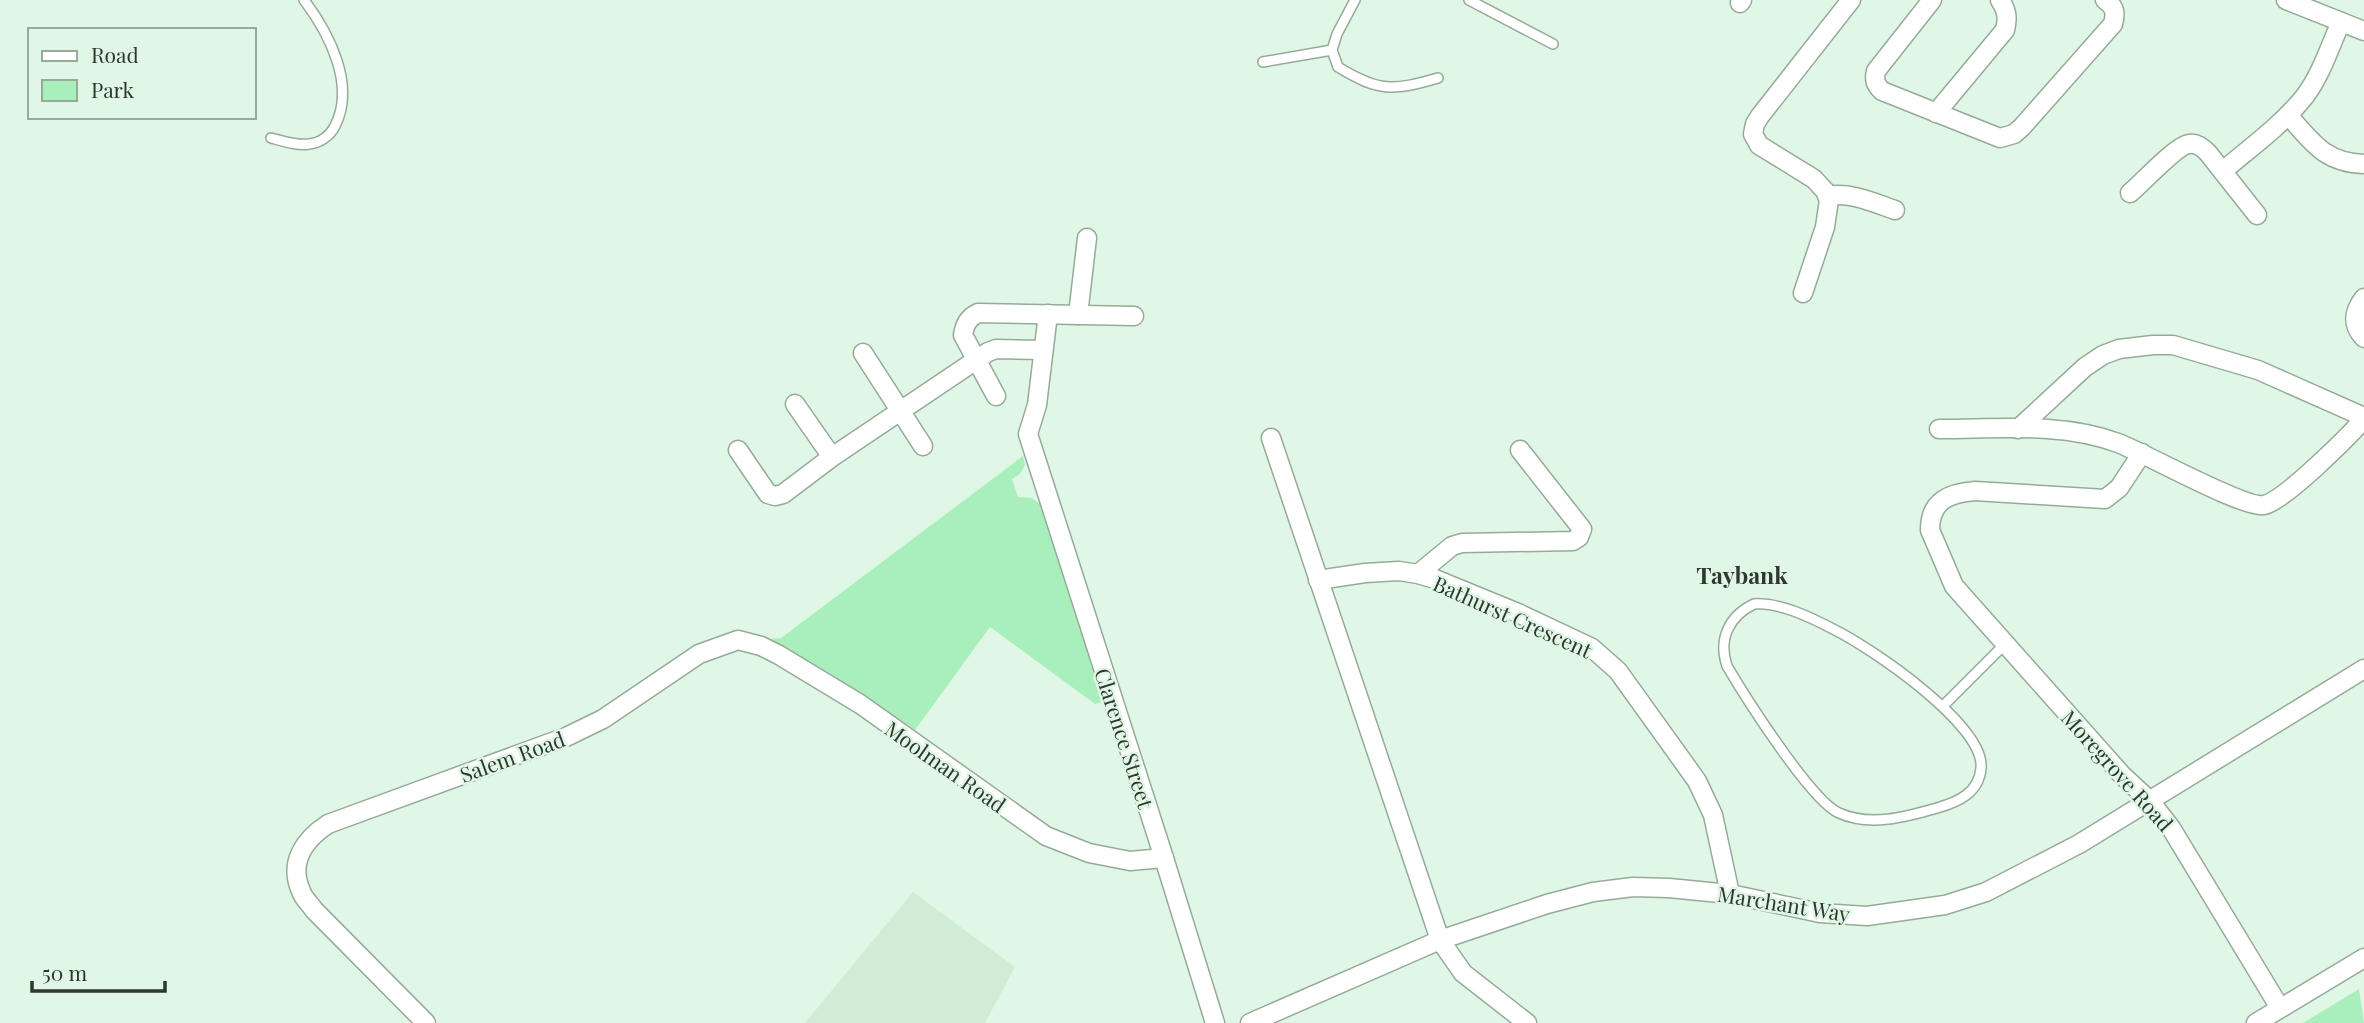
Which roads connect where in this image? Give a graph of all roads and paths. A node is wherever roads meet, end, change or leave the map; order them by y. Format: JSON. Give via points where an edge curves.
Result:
{"nodes":[{"id":1,"x":304,"y":0,"type":"edge"},
{"id":2,"x":1355,"y":0,"type":"edge"},
{"id":3,"x":1469,"y":0,"type":"edge"},
{"id":4,"x":1851,"y":0,"type":"edge"},
{"id":5,"x":1932,"y":0,"type":"edge"},
{"id":6,"x":2000,"y":0,"type":"edge"},
{"id":7,"x":2105,"y":0,"type":"edge"},
{"id":8,"x":2286,"y":0,"type":"edge"},
{"id":9,"x":2340,"y":22,"type":"junction"},
{"id":10,"x":2364,"y":31,"type":"edge"},
{"id":11,"x":1553,"y":44,"type":"dead end"},
{"id":12,"x":1332,"y":50,"type":"junction"},
{"id":13,"x":1263,"y":62,"type":"dead end"},
{"id":14,"x":1438,"y":78,"type":"dead end"},
{"id":15,"x":1936,"y":113,"type":"junction"},
{"id":16,"x":2288,"y":115,"type":"junction"},
{"id":17,"x":271,"y":138,"type":"dead end"},
{"id":18,"x":2364,"y":164,"type":"edge"},
{"id":19,"x":2224,"y":170,"type":"junction"},
{"id":20,"x":2130,"y":193,"type":"dead end"},
{"id":21,"x":1827,"y":196,"type":"junction"},
{"id":22,"x":1895,"y":210,"type":"dead end"},
{"id":23,"x":2257,"y":215,"type":"dead end"},
{"id":24,"x":1087,"y":238,"type":"dead end"},
{"id":25,"x":1803,"y":293,"type":"dead end"},
{"id":26,"x":2364,"y":298,"type":"edge"},
{"id":27,"x":1048,"y":314,"type":"junction"},
{"id":28,"x":1078,"y":315,"type":"junction"},
{"id":29,"x":1134,"y":316,"type":"dead end"},
{"id":30,"x":2364,"y":338,"type":"edge"},
{"id":31,"x":1044,"y":350,"type":"junction"},
{"id":32,"x":863,"y":353,"type":"dead end"},
{"id":33,"x":977,"y":358,"type":"junction"},
{"id":34,"x":996,"y":397,"type":"dead end"},
{"id":35,"x":795,"y":404,"type":"dead end"},
{"id":36,"x":900,"y":411,"type":"junction"},
{"id":37,"x":2364,"y":418,"type":"edge"},
{"id":38,"x":1938,"y":429,"type":"dead end"},
{"id":39,"x":2018,"y":429,"type":"junction"},
{"id":40,"x":1271,"y":438,"type":"dead end"},
{"id":41,"x":923,"y":446,"type":"dead end"},
{"id":42,"x":738,"y":450,"type":"dead end"},
{"id":43,"x":1520,"y":450,"type":"dead end"},
{"id":44,"x":2142,"y":453,"type":"junction"},
{"id":45,"x":832,"y":457,"type":"junction"},
{"id":46,"x":1418,"y":574,"type":"junction"},
{"id":47,"x":1318,"y":580,"type":"junction"},
{"id":48,"x":738,"y":640,"type":"joint"},
{"id":49,"x":2006,"y":644,"type":"junction"},
{"id":50,"x":2364,"y":669,"type":"edge"},
{"id":51,"x":1943,"y":706,"type":"junction"},
{"id":52,"x":2150,"y":801,"type":"junction"},
{"id":53,"x":1164,"y":858,"type":"junction"},
{"id":54,"x":1730,"y":894,"type":"junction"},
{"id":55,"x":1440,"y":940,"type":"junction"},
{"id":56,"x":2364,"y":958,"type":"edge"},
{"id":57,"x":2280,"y":1008,"type":"junction"},
{"id":58,"x":426,"y":1023,"type":"edge"},
{"id":59,"x":1215,"y":1023,"type":"edge"},
{"id":60,"x":1250,"y":1023,"type":"edge"},
{"id":61,"x":1527,"y":1023,"type":"edge"},
{"id":62,"x":2256,"y":1023,"type":"edge"}],
"edges":[{"from":1,"to":17,"type":"lane","via":[[328,38],[342,79],[340,116],[332,132],[312,144]]},
{"from":2,"to":12,"type":"lane"},
{"from":3,"to":11,"type":"lane"},
{"from":4,"to":21,"type":"street","via":[[1754,129],[1759,145],[1814,179]]},
{"from":5,"to":15,"type":"street","via":[[1874,79],[1882,91]]},
{"from":6,"to":15,"type":"street","via":[[2006,9],[2005,30]]},
{"from":7,"to":15,"type":"street","via":[[2114,9],[2113,24],[2014,134],[1987,135]]},
{"from":8,"to":9,"type":"street"},
{"from":9,"to":10,"type":"street"},
{"from":9,"to":16,"type":"street","via":[[2318,75]]},
{"from":12,"to":13,"type":"lane"},
{"from":12,"to":14,"type":"lane","via":[[1338,67],[1360,81],[1384,88]]},
{"from":16,"to":18,"type":"street","via":[[2326,155]]},
{"from":16,"to":19,"type":"street"},
{"from":19,"to":20,"type":"street","via":[[2201,146],[2185,144]]},
{"from":19,"to":23,"type":"street"},
{"from":21,"to":22,"type":"street","via":[[1855,197]]},
{"from":21,"to":25,"type":"street","via":[[1825,227]]},
{"from":24,"to":28,"type":"street"},
{"from":26,"to":30,"type":"street","via":[[2354,316]]},
{"from":27,"to":28,"type":"street"},
{"from":27,"to":31,"type":"street","name":"Clarence Street"},
{"from":27,"to":33,"type":"street","via":[[971,316],[963,335]]},
{"from":28,"to":29,"type":"street"},
{"from":31,"to":33,"type":"street","via":[[996,349]]},
{"from":31,"to":53,"type":"street","name":"Clarence Street","via":[[1028,434],[1032,453]]},
{"from":32,"to":36,"type":"street"},
{"from":33,"to":34,"type":"street"},
{"from":33,"to":36,"type":"street"},
{"from":35,"to":45,"type":"street"},
{"from":36,"to":41,"type":"street"},
{"from":36,"to":45,"type":"street"},
{"from":37,"to":39,"type":"street","via":[[2258,370],[2173,345],[2153,345],[2103,355]]},
{"from":37,"to":44,"type":"street","via":[[2294,485],[2260,506]]},
{"from":38,"to":39,"type":"street"},
{"from":39,"to":44,"type":"street","via":[[2090,434]]},
{"from":40,"to":47,"type":"street"},
{"from":42,"to":45,"type":"street","via":[[768,494],[775,496]]},
{"from":43,"to":46,"type":"street","via":[[1581,529],[1579,537],[1573,541],[1462,543]]},
{"from":44,"to":49,"type":"street","name":"Moregrove Road","via":[[2119,488],[2105,499],[1975,491],[1941,500],[1930,530],[1954,586]]},
{"from":46,"to":47,"type":"street","name":"Bathurst Crescent","via":[[1365,573]]},
{"from":46,"to":54,"type":"street","name":"Bathurst Crescent","via":[[1592,648],[1618,671],[1707,800]]},
{"from":47,"to":55,"type":"street"},
{"from":48,"to":53,"type":"street","name":"Moolman Road","via":[[779,654],[860,704],[1046,836],[1089,853],[1130,861]]},
{"from":48,"to":58,"type":"street","name":"Salem Road","via":[[699,654],[603,719],[566,737],[328,824],[302,847],[297,871],[300,891]]},
{"from":49,"to":51,"type":"lane"},
{"from":49,"to":52,"type":"street","name":"Moregrove Road"},
{"from":50,"to":52,"type":"street","name":"Marchant Way"},
{"from":51,"to":51,"type":"lane","via":[[1970,738],[1981,760],[1975,787],[1956,803],[1897,818],[1873,821],[1837,813],[1815,795],[1731,673],[1723,654],[1730,625],[1737,614],[1754,604],[1806,617],[1864,647]]},
{"from":52,"to":54,"type":"street","name":"Marchant Way","via":[[2026,873],[1945,905],[1867,916],[1820,913]]},
{"from":52,"to":57,"type":"street","name":"Moregrove Road"},
{"from":53,"to":59,"type":"street","name":"Clarence Street"},
{"from":54,"to":55,"type":"street","name":"Marchant Way","via":[[1633,887],[1593,892]]},
{"from":55,"to":60,"type":"street","name":"Marchant Way"},
{"from":55,"to":61,"type":"street","via":[[1463,973]]},
{"from":56,"to":57,"type":"street"},
{"from":57,"to":62,"type":"street"}]}
